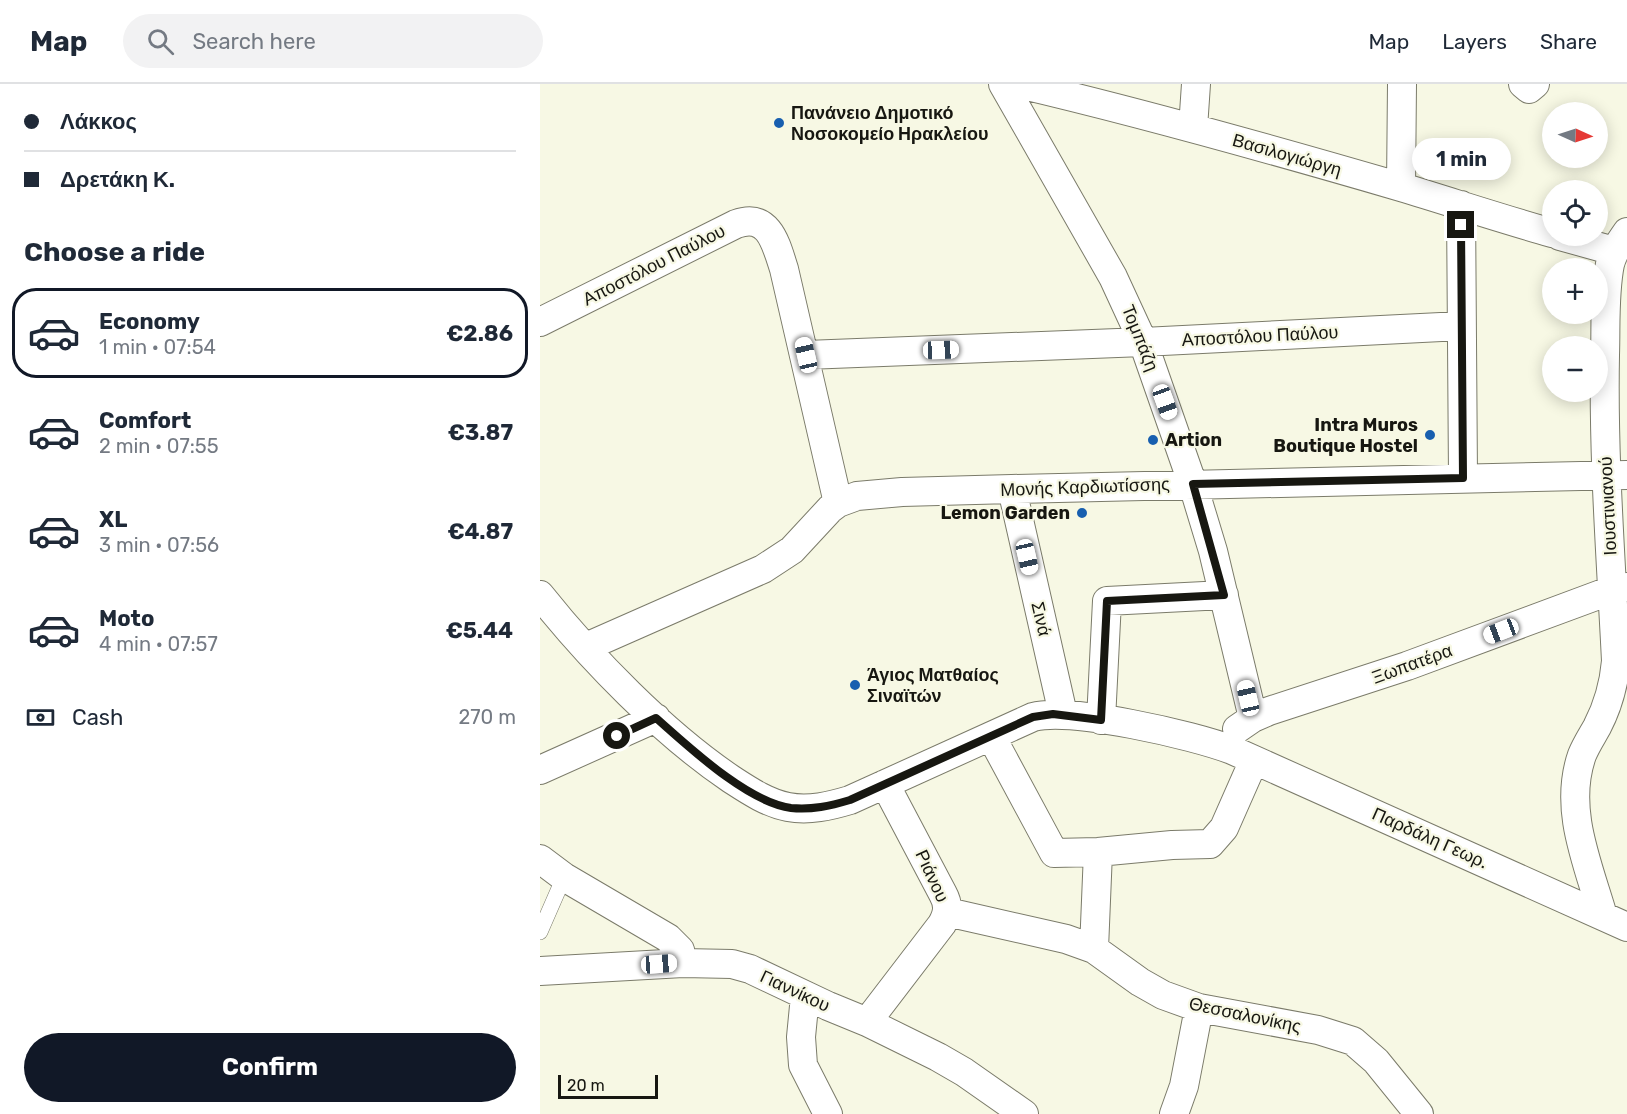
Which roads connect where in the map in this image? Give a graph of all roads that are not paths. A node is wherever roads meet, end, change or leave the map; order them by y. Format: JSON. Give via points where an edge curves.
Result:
{"nodes":[{"id":1,"x":1003,"y":84,"type":"edge"},
{"id":2,"x":1019,"y":84,"type":"edge"},
{"id":3,"x":1196,"y":84,"type":"edge"},
{"id":4,"x":1402,"y":84,"type":"edge"},
{"id":5,"x":1522,"y":84,"type":"edge"},
{"id":6,"x":1534,"y":84,"type":"edge"},
{"id":7,"x":1098,"y":93,"type":"edge"},
{"id":8,"x":1193,"y":128,"type":"junction"},
{"id":9,"x":1401,"y":187,"type":"junction"},
{"id":10,"x":1461,"y":205,"type":"junction"},
{"id":11,"x":1542,"y":230,"type":"edge"},
{"id":12,"x":1621,"y":242,"type":"edge"},
{"id":13,"x":540,"y":322,"type":"edge"},
{"id":14,"x":1461,"y":326,"type":"junction"},
{"id":15,"x":1143,"y":342,"type":"junction"},
{"id":16,"x":806,"y":355,"type":"junction"},
{"id":17,"x":1616,"y":475,"type":"edge"},
{"id":18,"x":1463,"y":478,"type":"junction"},
{"id":19,"x":1193,"y":484,"type":"junction"},
{"id":20,"x":1012,"y":489,"type":"junction"},
{"id":21,"x":838,"y":503,"type":"junction"},
{"id":22,"x":1620,"y":588,"type":"edge"},
{"id":23,"x":540,"y":595,"type":"edge"},
{"id":24,"x":1224,"y":595,"type":"junction"},
{"id":25,"x":586,"y":647,"type":"junction"},
{"id":26,"x":1063,"y":714,"type":"junction"},
{"id":27,"x":656,"y":718,"type":"junction"},
{"id":28,"x":1253,"y":718,"type":"junction"},
{"id":29,"x":1101,"y":720,"type":"junction"},
{"id":30,"x":991,"y":736,"type":"junction"},
{"id":31,"x":1234,"y":751,"type":"junction"},
{"id":32,"x":540,"y":770,"type":"edge"},
{"id":33,"x":885,"y":784,"type":"junction"},
{"id":34,"x":1098,"y":852,"type":"junction"},
{"id":35,"x":540,"y":859,"type":"edge"},
{"id":36,"x":564,"y":877,"type":"junction"},
{"id":37,"x":947,"y":912,"type":"junction"},
{"id":38,"x":1615,"y":922,"type":"edge"},
{"id":39,"x":540,"y":932,"type":"edge"},
{"id":40,"x":1094,"y":949,"type":"junction"},
{"id":41,"x":683,"y":963,"type":"junction"},
{"id":42,"x":540,"y":971,"type":"edge"},
{"id":43,"x":805,"y":996,"type":"junction"},
{"id":44,"x":1199,"y":1008,"type":"junction"},
{"id":45,"x":867,"y":1022,"type":"junction"},
{"id":46,"x":828,"y":1114,"type":"edge"},
{"id":47,"x":1024,"y":1114,"type":"edge"},
{"id":48,"x":1174,"y":1114,"type":"edge"},
{"id":49,"x":1418,"y":1114,"type":"edge"}],
"edges":[{"from":1,"to":15,"type":"street","name":"Τομπάζη","via":[[1113,277]]},
{"from":2,"to":7,"type":"street","name":"Βασιλογιώργη"},
{"from":3,"to":8,"type":"street"},
{"from":4,"to":9,"type":"street"},
{"from":5,"to":6,"type":"street","via":[[1529,89]]},
{"from":7,"to":8,"type":"street","name":"Βασιλογιώργη"},
{"from":8,"to":9,"type":"street","name":"Βασιλογιώργη"},
{"from":9,"to":10,"type":"street","name":"Βασιλογιώργη"},
{"from":10,"to":11,"type":"street","name":"Βασιλογιώργη"},
{"from":10,"to":14,"type":"street"},
{"from":12,"to":17,"type":"street","name":"Ιουστινιανού","via":[[1610,263],[1604,389]]},
{"from":13,"to":16,"type":"street","name":"Αποστόλου Παύλου","via":[[736,224],[753,220],[767,230],[774,242]]},
{"from":14,"to":15,"type":"street","name":"Αποστόλου Παύλου"},
{"from":14,"to":18,"type":"street"},
{"from":15,"to":16,"type":"street","name":"Αποστόλου Παύλου"},
{"from":15,"to":19,"type":"street","name":"Τομπάζη"},
{"from":16,"to":21,"type":"street"},
{"from":17,"to":18,"type":"street","name":"Μονής Καρδιωτίσσης"},
{"from":17,"to":22,"type":"street","name":"Ιουστινιανού"},
{"from":18,"to":19,"type":"street","name":"Μονής Καρδιωτίσσης"},
{"from":19,"to":20,"type":"street","name":"Μονής Καρδιωτίσσης"},
{"from":19,"to":24,"type":"street","name":"Τομπάζη"},
{"from":20,"to":21,"type":"street","name":"Μονής Καρδιωτίσσης","via":[[876,494]]},
{"from":20,"to":26,"type":"street","name":"Σινά"},
{"from":21,"to":25,"type":"street","name":"Μονής Καρδιωτίσσης","via":[[782,558]]},
{"from":22,"to":28,"type":"street","name":"Ξωπατέρα"},
{"from":22,"to":38,"type":"street","name":"Ιουστινιανού","via":[[1615,675],[1584,752],[1574,789],[1578,831]]},
{"from":23,"to":25,"type":"street","name":"Παρδάλη Γεωρ."},
{"from":24,"to":28,"type":"street","name":"Τομπάζη"},
{"from":24,"to":29,"type":"street","via":[[1107,601]]},
{"from":25,"to":27,"type":"street","name":"Παρδάλη Γεωρ."},
{"from":26,"to":29,"type":"street","name":"Παρδάλη Γεωρ."},
{"from":26,"to":30,"type":"street","name":"Παρδάλη Γεωρ.","via":[[1033,717]]},
{"from":27,"to":32,"type":"street"},
{"from":27,"to":33,"type":"street","name":"Παρδάλη Γεωρ.","via":[[721,772],[778,805],[831,806]]},
{"from":28,"to":31,"type":"street","name":"Ξωπατέρα"},
{"from":29,"to":31,"type":"street","name":"Παρδάλη Γεωρ."},
{"from":30,"to":33,"type":"street","name":"Παρδάλη Γεωρ."},
{"from":30,"to":34,"type":"street","via":[[1054,853]]},
{"from":31,"to":34,"type":"street","via":[[1224,828],[1210,844]]},
{"from":31,"to":38,"type":"street","name":"Παρδάλη Γεωρ."},
{"from":33,"to":37,"type":"street","name":"Ριάνου","via":[[945,898]]},
{"from":34,"to":40,"type":"street"},
{"from":35,"to":36,"type":"street"},
{"from":36,"to":39,"type":"lane"},
{"from":36,"to":41,"type":"street","via":[[658,931],[677,946]]},
{"from":37,"to":40,"type":"street","name":"Θεσσαλονίκης"},
{"from":37,"to":45,"type":"street","name":"Ριάνου","via":[[942,924]]},
{"from":40,"to":44,"type":"street","name":"Θεσσαλονίκης","via":[[1163,995]]},
{"from":41,"to":42,"type":"street","name":"Γιαννίκου"},
{"from":41,"to":43,"type":"street","name":"Γιαννίκου","via":[[732,964]]},
{"from":43,"to":45,"type":"street","name":"Γιαννίκου"},
{"from":43,"to":46,"type":"street","via":[[803,1065]]},
{"from":44,"to":48,"type":"street","via":[[1187,1077]]},
{"from":44,"to":49,"type":"street","name":"Θεσσαλονίκης","via":[[1318,1029],[1353,1041],[1376,1061]]},
{"from":45,"to":47,"type":"street","name":"Γιαννίκου","via":[[964,1072]]}]}
